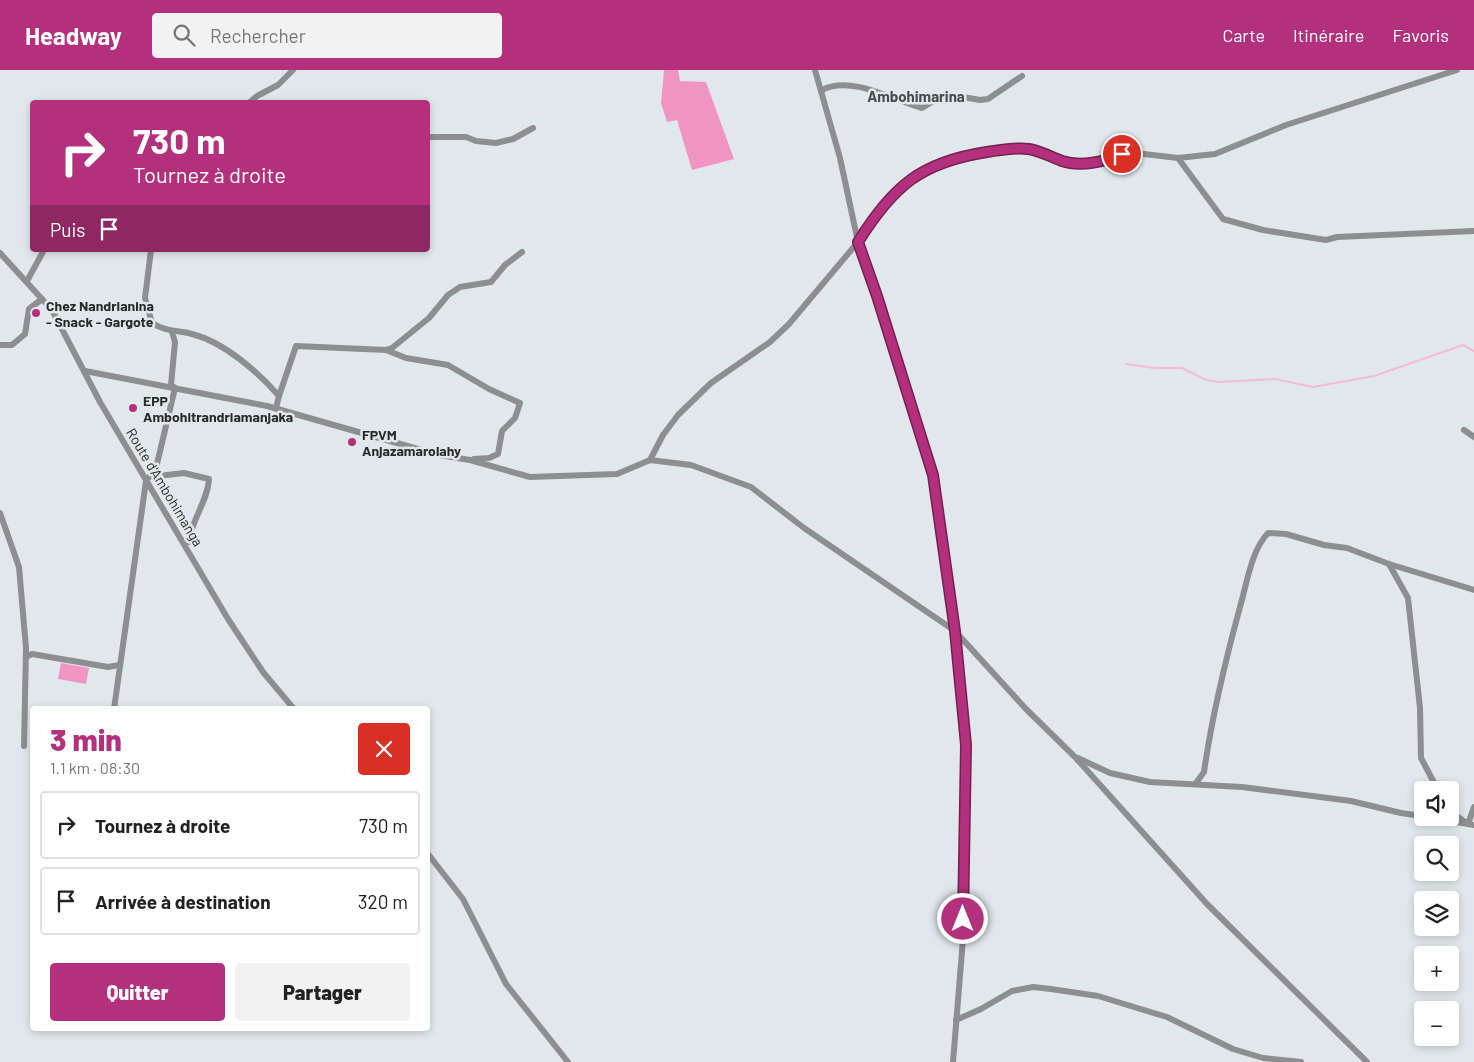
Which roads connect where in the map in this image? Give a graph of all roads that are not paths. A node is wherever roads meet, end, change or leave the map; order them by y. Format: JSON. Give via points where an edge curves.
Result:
{"nodes":[{"id":1,"x":293,"y":70,"type":"edge"},
{"id":2,"x":815,"y":70,"type":"edge"},
{"id":3,"x":1457,"y":70,"type":"edge"},
{"id":4,"x":1022,"y":76,"type":"dead end"},
{"id":5,"x":822,"y":90,"type":"junction"},
{"id":6,"x":252,"y":100,"type":"edge"},
{"id":7,"x":532,"y":128,"type":"dead end"},
{"id":8,"x":430,"y":138,"type":"edge"},
{"id":9,"x":1178,"y":158,"type":"junction"},
{"id":10,"x":1474,"y":230,"type":"edge"},
{"id":11,"x":858,"y":242,"type":"junction"},
{"id":12,"x":43,"y":252,"type":"edge"},
{"id":13,"x":151,"y":252,"type":"edge"},
{"id":14,"x":522,"y":252,"type":"dead end"},
{"id":15,"x":0,"y":253,"type":"edge"},
{"id":16,"x":27,"y":281,"type":"junction"},
{"id":17,"x":42,"y":299,"type":"junction"},
{"id":18,"x":172,"y":332,"type":"junction"},
{"id":19,"x":0,"y":345,"type":"edge"},
{"id":20,"x":386,"y":350,"type":"junction"},
{"id":21,"x":85,"y":371,"type":"junction"},
{"id":22,"x":175,"y":388,"type":"junction"},
{"id":23,"x":279,"y":396,"type":"junction"},
{"id":24,"x":276,"y":408,"type":"junction"},
{"id":25,"x":1464,"y":430,"type":"dead end"},
{"id":26,"x":1474,"y":438,"type":"edge"},
{"id":27,"x":470,"y":460,"type":"junction"},
{"id":28,"x":650,"y":460,"type":"junction"},
{"id":29,"x":148,"y":479,"type":"junction"},
{"id":30,"x":0,"y":513,"type":"edge"},
{"id":31,"x":189,"y":542,"type":"dead end"},
{"id":32,"x":1389,"y":564,"type":"junction"},
{"id":33,"x":1474,"y":590,"type":"edge"},
{"id":34,"x":955,"y":631,"type":"junction"},
{"id":35,"x":26,"y":657,"type":"junction"},
{"id":36,"x":119,"y":665,"type":"junction"},
{"id":37,"x":114,"y":706,"type":"edge"},
{"id":38,"x":291,"y":706,"type":"edge"},
{"id":39,"x":24,"y":746,"type":"dead end"},
{"id":40,"x":1075,"y":757,"type":"junction"},
{"id":41,"x":1434,"y":781,"type":"edge"},
{"id":42,"x":1196,"y":783,"type":"junction"},
{"id":43,"x":1474,"y":807,"type":"edge"},
{"id":44,"x":1414,"y":815,"type":"edge"},
{"id":45,"x":1459,"y":818,"type":"edge"},
{"id":46,"x":1471,"y":825,"type":"edge"},
{"id":47,"x":430,"y":857,"type":"edge"},
{"id":48,"x":956,"y":1020,"type":"junction"},
{"id":49,"x":568,"y":1062,"type":"edge"},
{"id":50,"x":953,"y":1062,"type":"edge"},
{"id":51,"x":1301,"y":1062,"type":"edge"},
{"id":52,"x":1367,"y":1062,"type":"edge"}],
"edges":[{"from":1,"to":6,"type":"street","via":[[278,85]]},
{"from":2,"to":5,"type":"street"},
{"from":3,"to":9,"type":"street","via":[[1286,126],[1215,154]]},
{"from":4,"to":5,"type":"street","via":[[988,99],[944,94],[922,108],[873,91],[831,85]]},
{"from":5,"to":11,"type":"street"},
{"from":7,"to":8,"type":"street","via":[[513,139],[496,143],[476,142],[466,137]]},
{"from":9,"to":10,"type":"street","via":[[1223,218],[1264,230],[1326,240]]},
{"from":9,"to":11,"type":"street","via":[[1127,152],[1111,159],[1075,164],[1041,152],[1016,148],[955,159],[913,177],[880,209]]},
{"from":11,"to":28,"type":"street","via":[[789,324],[770,342],[711,382],[678,415]]},
{"from":11,"to":34,"type":"street","via":[[933,475]]},
{"from":12,"to":16,"type":"street"},
{"from":13,"to":18,"type":"street","via":[[145,298],[147,310],[152,323]]},
{"from":14,"to":20,"type":"street","via":[[491,282],[460,287],[448,295],[429,318]]},
{"from":15,"to":16,"type":"street","name":"Route d'Ambohimanga"},
{"from":16,"to":17,"type":"street","name":"Route d'Ambohimanga"},
{"from":17,"to":19,"type":"street","via":[[30,309],[26,334],[12,345]]},
{"from":17,"to":21,"type":"street","name":"Route d'Ambohimanga","via":[[52,310]]},
{"from":18,"to":22,"type":"street","via":[[175,342],[171,385]]},
{"from":18,"to":23,"type":"street","via":[[192,333],[223,348],[250,365]]},
{"from":20,"to":23,"type":"street","via":[[296,346]]},
{"from":20,"to":27,"type":"street","via":[[406,358],[448,365],[520,403],[515,418],[502,431],[498,454]]},
{"from":21,"to":22,"type":"street"},
{"from":21,"to":29,"type":"street","name":"Route d'Ambohimanga"},
{"from":22,"to":24,"type":"street"},
{"from":22,"to":29,"type":"street","via":[[156,468]]},
{"from":23,"to":24,"type":"street"},
{"from":24,"to":27,"type":"street","via":[[439,455]]},
{"from":25,"to":26,"type":"street"},
{"from":27,"to":28,"type":"street","via":[[530,477],[551,478],[617,474]]},
{"from":28,"to":34,"type":"street","via":[[690,465],[751,488]]},
{"from":29,"to":31,"type":"street","via":[[184,472],[209,479],[190,530]]},
{"from":29,"to":36,"type":"street"},
{"from":29,"to":38,"type":"street","name":"Route d'Ambohimanga","via":[[233,626],[263,672]]},
{"from":30,"to":35,"type":"street","via":[[19,568]]},
{"from":32,"to":33,"type":"street"},
{"from":32,"to":41,"type":"street","via":[[1408,598],[1422,758]]},
{"from":32,"to":42,"type":"street","via":[[1347,548],[1286,534],[1268,533],[1259,542],[1210,729],[1204,772]]},
{"from":34,"to":40,"type":"street"},
{"from":34,"to":48,"type":"street","via":[[966,745],[962,939]]},
{"from":35,"to":36,"type":"street","via":[[32,654],[108,667]]},
{"from":35,"to":39,"type":"street"},
{"from":36,"to":37,"type":"street"},
{"from":40,"to":42,"type":"street","via":[[1110,773],[1150,782]]},
{"from":40,"to":52,"type":"street","via":[[1207,904]]},
{"from":42,"to":44,"type":"street","via":[[1351,801]]},
{"from":43,"to":46,"type":"street"},
{"from":45,"to":46,"type":"street"},
{"from":47,"to":49,"type":"street","via":[[463,899],[510,990]]},
{"from":48,"to":50,"type":"street"},
{"from":48,"to":51,"type":"street","via":[[981,1010],[1012,991],[1033,987],[1051,989],[1098,996],[1167,1017],[1233,1049],[1263,1058]]}]}
